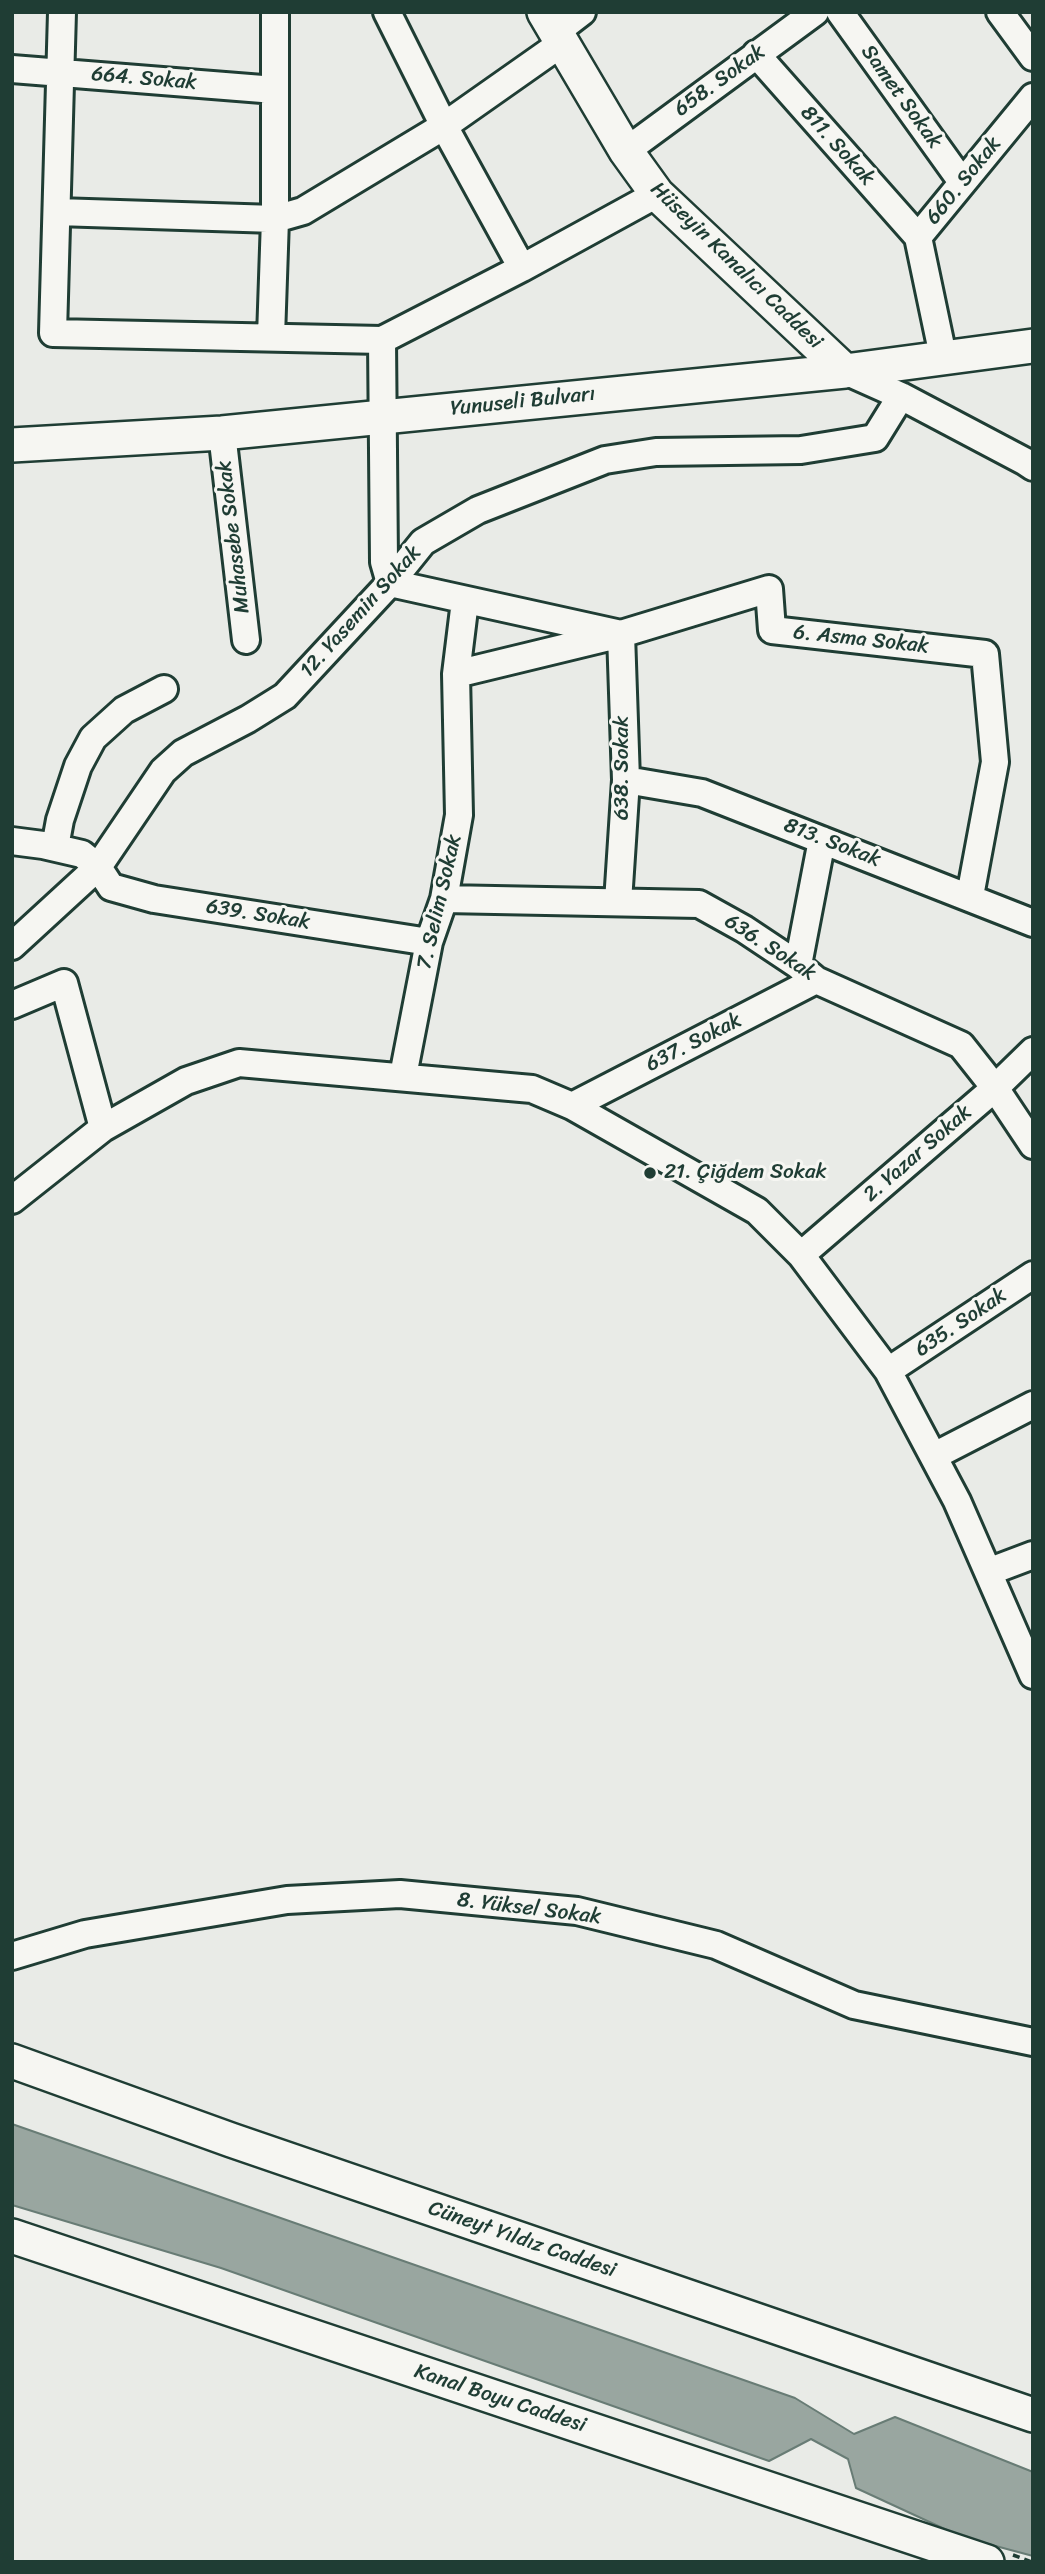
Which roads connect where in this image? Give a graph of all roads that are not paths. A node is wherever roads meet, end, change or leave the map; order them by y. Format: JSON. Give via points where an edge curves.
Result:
{"nodes":[{"id":1,"x":62,"y":12,"type":"edge"},
{"id":2,"x":275,"y":12,"type":"edge"},
{"id":3,"x":387,"y":12,"type":"edge"},
{"id":4,"x":815,"y":12,"type":"edge"},
{"id":5,"x":839,"y":12,"type":"edge"},
{"id":6,"x":1000,"y":12,"type":"edge"},
{"id":7,"x":561,"y":25,"type":"edge"},
{"id":8,"x":756,"y":54,"type":"junction"},
{"id":9,"x":1033,"y":57,"type":"edge"},
{"id":10,"x":12,"y":69,"type":"edge"},
{"id":11,"x":61,"y":72,"type":"junction"},
{"id":12,"x":275,"y":90,"type":"junction"},
{"id":13,"x":1033,"y":97,"type":"edge"},
{"id":14,"x":443,"y":126,"type":"junction"},
{"id":15,"x":626,"y":150,"type":"junction"},
{"id":16,"x":962,"y":182,"type":"junction"},
{"id":17,"x":657,"y":194,"type":"junction"},
{"id":18,"x":57,"y":212,"type":"junction"},
{"id":19,"x":275,"y":219,"type":"junction"},
{"id":20,"x":918,"y":237,"type":"junction"},
{"id":21,"x":522,"y":268,"type":"junction"},
{"id":22,"x":271,"y":337,"type":"junction"},
{"id":23,"x":382,"y":340,"type":"junction"},
{"id":24,"x":1033,"y":346,"type":"edge"},
{"id":25,"x":943,"y":356,"type":"junction"},
{"id":26,"x":845,"y":371,"type":"junction"},
{"id":27,"x":901,"y":396,"type":"junction"},
{"id":28,"x":382,"y":416,"type":"junction"},
{"id":29,"x":222,"y":433,"type":"junction"},
{"id":30,"x":12,"y":445,"type":"edge"},
{"id":31,"x":1033,"y":467,"type":"edge"},
{"id":32,"x":390,"y":583,"type":"junction"},
{"id":33,"x":466,"y":601,"type":"junction"},
{"id":34,"x":621,"y":634,"type":"junction"},
{"id":35,"x":247,"y":640,"type":"dead end"},
{"id":36,"x":456,"y":674,"type":"junction"},
{"id":37,"x":164,"y":689,"type":"dead end"},
{"id":38,"x":626,"y":780,"type":"junction"},
{"id":39,"x":822,"y":840,"type":"junction"},
{"id":40,"x":12,"y":841,"type":"edge"},
{"id":41,"x":55,"y":847,"type":"junction"},
{"id":42,"x":98,"y":867,"type":"junction"},
{"id":43,"x":970,"y":896,"type":"junction"},
{"id":44,"x":444,"y":899,"type":"junction"},
{"id":45,"x":618,"y":902,"type":"junction"},
{"id":46,"x":1033,"y":923,"type":"edge"},
{"id":47,"x":429,"y":942,"type":"junction"},
{"id":48,"x":12,"y":946,"type":"edge"},
{"id":49,"x":807,"y":972,"type":"junction"},
{"id":50,"x":12,"y":1005,"type":"edge"},
{"id":51,"x":1033,"y":1051,"type":"edge"},
{"id":52,"x":403,"y":1076,"type":"junction"},
{"id":53,"x":995,"y":1088,"type":"junction"},
{"id":54,"x":572,"y":1105,"type":"junction"},
{"id":55,"x":103,"y":1128,"type":"junction"},
{"id":56,"x":1033,"y":1146,"type":"edge"},
{"id":57,"x":12,"y":1200,"type":"edge"},
{"id":58,"x":801,"y":1255,"type":"junction"},
{"id":59,"x":1033,"y":1275,"type":"edge"},
{"id":60,"x":888,"y":1371,"type":"junction"},
{"id":61,"x":1033,"y":1405,"type":"edge"},
{"id":62,"x":934,"y":1456,"type":"junction"},
{"id":63,"x":1033,"y":1555,"type":"edge"},
{"id":64,"x":988,"y":1572,"type":"junction"},
{"id":65,"x":1033,"y":1675,"type":"edge"},
{"id":66,"x":12,"y":1956,"type":"edge"},
{"id":67,"x":1033,"y":2042,"type":"edge"},
{"id":68,"x":12,"y":2061,"type":"edge"},
{"id":69,"x":12,"y":2236,"type":"edge"},
{"id":70,"x":1033,"y":2415,"type":"edge"},
{"id":71,"x":987,"y":2562,"type":"edge"}],
"edges":[{"from":1,"to":11,"type":"street"},
{"from":2,"to":12,"type":"street"},
{"from":3,"to":14,"type":"street"},
{"from":4,"to":8,"type":"street","name":"658. Sokak"},
{"from":5,"to":16,"type":"street","name":"Samet Sokak"},
{"from":6,"to":9,"type":"street"},
{"from":7,"to":14,"type":"street"},
{"from":7,"to":15,"type":"main road","name":"Hüseyin Kanalıcı Caddesi"},
{"from":8,"to":15,"type":"street","name":"658. Sokak"},
{"from":8,"to":20,"type":"street","name":"811. Sokak"},
{"from":10,"to":11,"type":"street","name":"664. Sokak"},
{"from":11,"to":12,"type":"street","name":"664. Sokak"},
{"from":11,"to":18,"type":"street"},
{"from":12,"to":19,"type":"street"},
{"from":13,"to":16,"type":"street","name":"660. Sokak"},
{"from":14,"to":19,"type":"street","via":[[303,211]]},
{"from":14,"to":21,"type":"street"},
{"from":15,"to":17,"type":"main road","name":"Hüseyin Kanalıcı Caddesi"},
{"from":16,"to":20,"type":"street","name":"660. Sokak"},
{"from":17,"to":21,"type":"street"},
{"from":17,"to":26,"type":"main road","name":"Hüseyin Kanalıcı Caddesi"},
{"from":18,"to":19,"type":"street"},
{"from":18,"to":22,"type":"street","via":[[53,333]]},
{"from":19,"to":22,"type":"street"},
{"from":20,"to":25,"type":"street","name":"660. Sokak"},
{"from":21,"to":23,"type":"street"},
{"from":22,"to":23,"type":"street"},
{"from":23,"to":28,"type":"street"},
{"from":24,"to":25,"type":"main road","name":"Yunuseli Bulvarı"},
{"from":25,"to":26,"type":"main road","name":"Yunuseli Bulvarı"},
{"from":26,"to":27,"type":"street"},
{"from":26,"to":28,"type":"main road","name":"Yunuseli Bulvarı"},
{"from":27,"to":31,"type":"street"},
{"from":27,"to":32,"type":"street","name":"12. Yasemin Sokak","via":[[876,438],[801,450],[656,452],[605,460],[478,510],[423,542]]},
{"from":28,"to":29,"type":"main road","name":"Yunuseli Bulvarı"},
{"from":28,"to":32,"type":"street","via":[[384,562]]},
{"from":29,"to":30,"type":"main road","name":"Yunuseli Bulvarı"},
{"from":29,"to":35,"type":"street","name":"Muhasebe Sokak"},
{"from":32,"to":33,"type":"street"},
{"from":32,"to":42,"type":"street","name":"12. Yasemin Sokak","via":[[285,696],[183,754],[163,771]]},
{"from":33,"to":34,"type":"street"},
{"from":33,"to":36,"type":"street","name":"7. Selim Sokak"},
{"from":34,"to":36,"type":"street","name":"6. Asma Sokak"},
{"from":34,"to":38,"type":"street","name":"638. Sokak"},
{"from":34,"to":43,"type":"street","name":"6. Asma Sokak","via":[[769,589],[772,630],[985,654],[995,762]]},
{"from":36,"to":44,"type":"street","name":"7. Selim Sokak","via":[[459,815]]},
{"from":37,"to":41,"type":"street","via":[[124,710],[93,738],[78,765]]},
{"from":38,"to":39,"type":"street","name":"813. Sokak","via":[[702,793]]},
{"from":38,"to":45,"type":"street","name":"638. Sokak"},
{"from":39,"to":43,"type":"street","name":"813. Sokak"},
{"from":39,"to":49,"type":"street"},
{"from":40,"to":41,"type":"street","name":"639. Sokak"},
{"from":41,"to":42,"type":"street","name":"639. Sokak","via":[[82,854]]},
{"from":42,"to":47,"type":"street","name":"639. Sokak","via":[[111,887],[154,900]]},
{"from":42,"to":48,"type":"street","name":"12. Yasemin Sokak"},
{"from":43,"to":46,"type":"street","name":"813. Sokak"},
{"from":44,"to":45,"type":"street","name":"636. Sokak"},
{"from":44,"to":47,"type":"street","name":"7. Selim Sokak"},
{"from":45,"to":49,"type":"street","name":"636. Sokak","via":[[699,904]]},
{"from":47,"to":52,"type":"street","name":"7. Selim Sokak"},
{"from":49,"to":53,"type":"street","name":"636. Sokak","via":[[961,1045]]},
{"from":49,"to":54,"type":"street","name":"637. Sokak"},
{"from":50,"to":55,"type":"street","via":[[64,983]]},
{"from":51,"to":53,"type":"street","name":"2. Yazar Sokak"},
{"from":52,"to":54,"type":"street","via":[[532,1089]]},
{"from":52,"to":55,"type":"street","via":[[239,1063],[186,1081]]},
{"from":53,"to":56,"type":"street","name":"636. Sokak"},
{"from":53,"to":58,"type":"street","name":"2. Yazar Sokak"},
{"from":54,"to":58,"type":"street","via":[[757,1211]]},
{"from":55,"to":57,"type":"street"},
{"from":58,"to":60,"type":"street"},
{"from":59,"to":60,"type":"street","name":"635. Sokak"},
{"from":60,"to":62,"type":"street"},
{"from":61,"to":62,"type":"street"},
{"from":62,"to":64,"type":"street"},
{"from":63,"to":64,"type":"street"},
{"from":64,"to":65,"type":"street"},
{"from":66,"to":67,"type":"street","name":"8. Yüksel Sokak","via":[[85,1934],[287,1900],[400,1894],[577,1911],[716,1945],[854,2005]]},
{"from":68,"to":70,"type":"main road","name":"Cüneyt Yıldız Caddesi"},
{"from":69,"to":71,"type":"main road","name":"Kanal Boyu Caddesi"}]}
